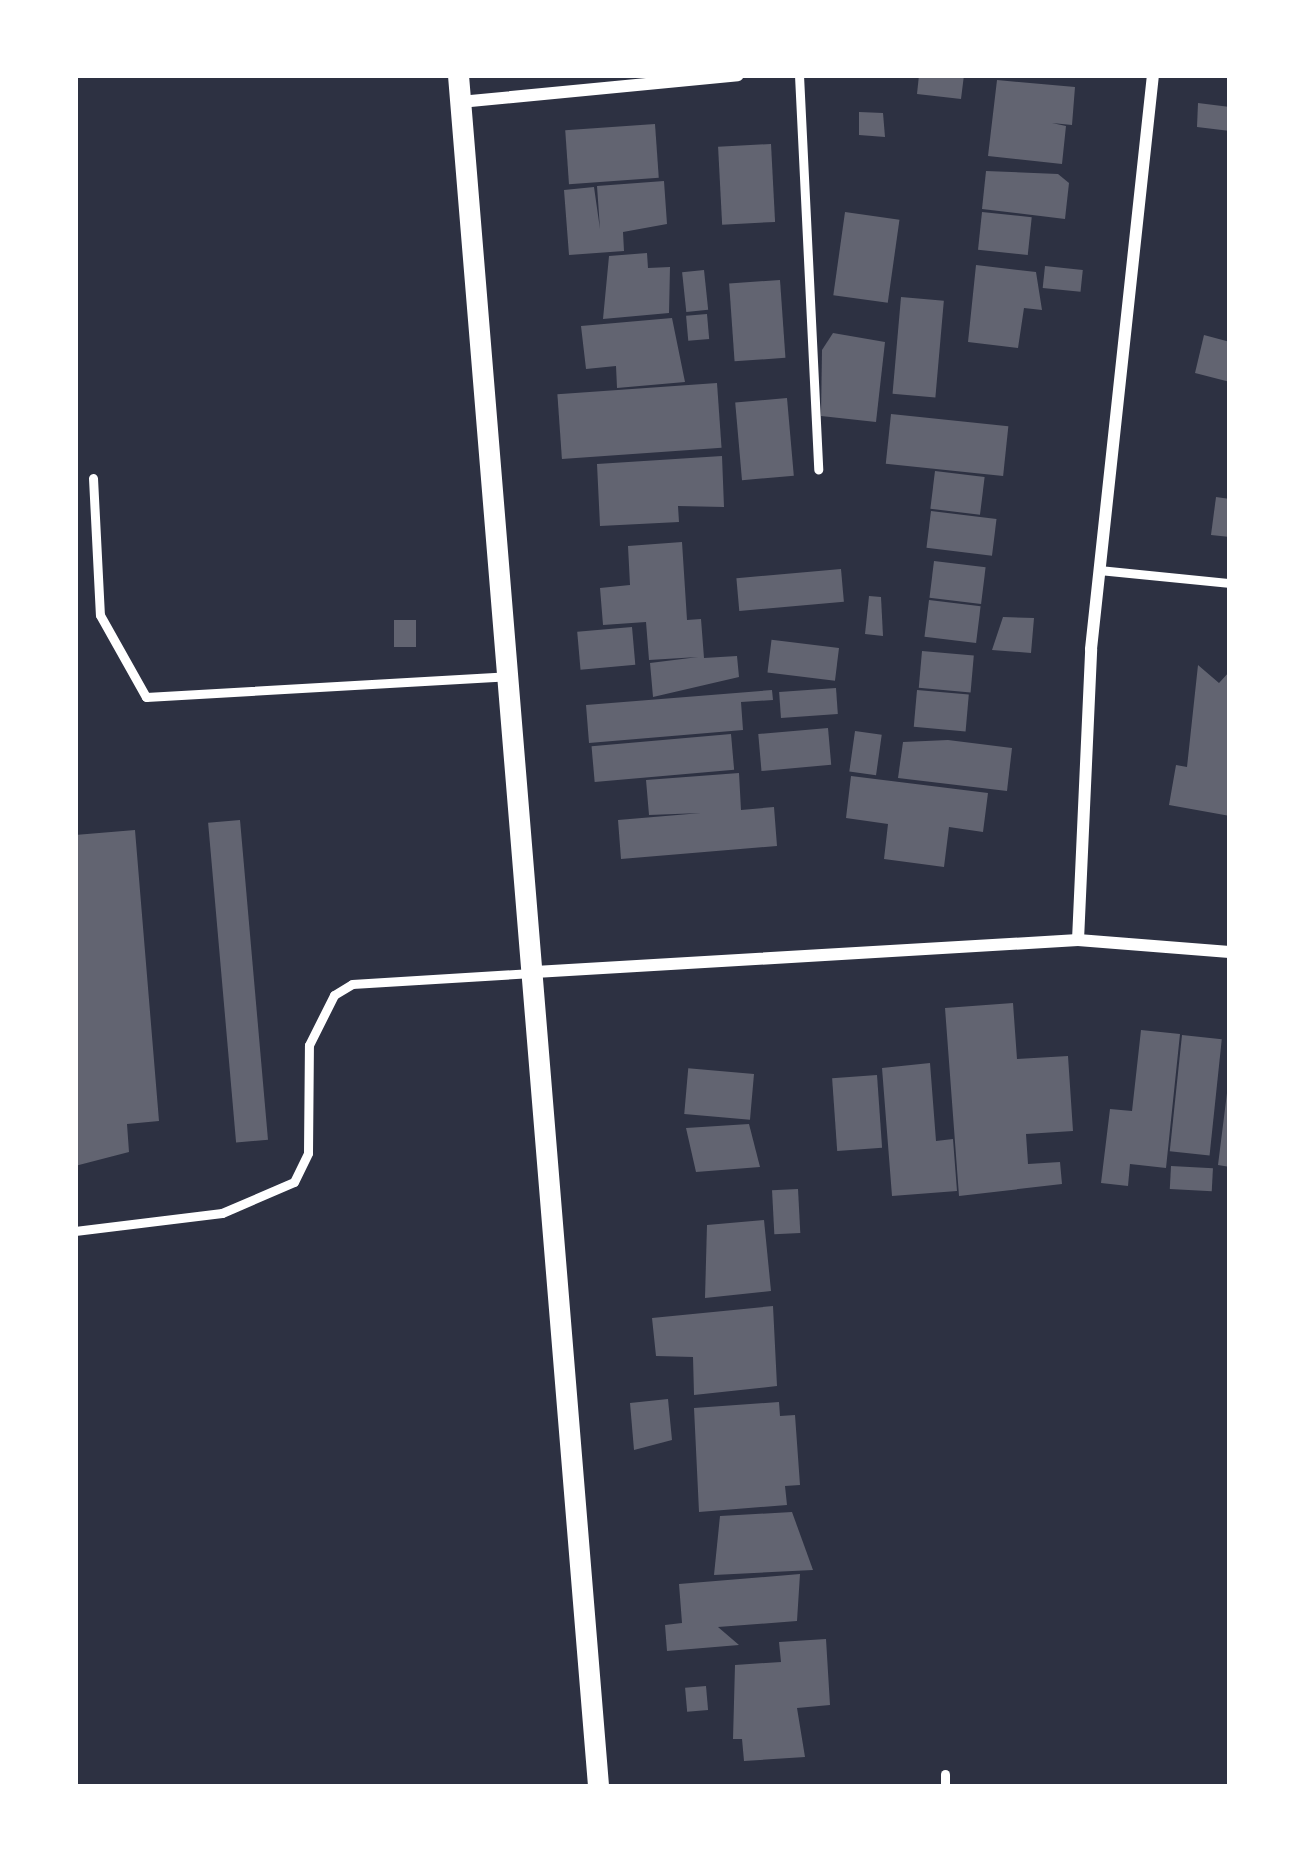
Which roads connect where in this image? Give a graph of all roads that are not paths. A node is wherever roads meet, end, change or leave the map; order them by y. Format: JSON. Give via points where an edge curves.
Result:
{"nodes":[{"id":1,"x":458,"y":75,"type":"edge"},
{"id":2,"x":738,"y":75,"type":"edge"},
{"id":3,"x":800,"y":75,"type":"edge"},
{"id":4,"x":1153,"y":75,"type":"edge"},
{"id":5,"x":460,"y":102,"type":"junction"},
{"id":6,"x":818,"y":470,"type":"dead end"},
{"id":7,"x":93,"y":478,"type":"dead end"},
{"id":8,"x":1099,"y":570,"type":"junction"},
{"id":9,"x":1230,"y":583,"type":"edge"},
{"id":10,"x":507,"y":676,"type":"junction"},
{"id":11,"x":1078,"y":940,"type":"junction"},
{"id":12,"x":1230,"y":952,"type":"edge"},
{"id":13,"x":535,"y":972,"type":"junction"},
{"id":14,"x":75,"y":1231,"type":"edge"},
{"id":15,"x":945,"y":1774,"type":"dead end"},
{"id":16,"x":598,"y":1787,"type":"edge"},
{"id":17,"x":945,"y":1787,"type":"edge"}],
"edges":[{"from":1,"to":5,"type":"street"},
{"from":2,"to":5,"type":"street"},
{"from":3,"to":6,"type":"lane"},
{"from":4,"to":8,"type":"street"},
{"from":5,"to":10,"type":"street"},
{"from":7,"to":10,"type":"lane","via":[[100,615],[146,697]]},
{"from":8,"to":9,"type":"lane"},
{"from":8,"to":11,"type":"street"},
{"from":10,"to":13,"type":"street"},
{"from":11,"to":12,"type":"street"},
{"from":11,"to":13,"type":"street"},
{"from":13,"to":14,"type":"lane","via":[[352,984],[334,995],[309,1045],[308,1154],[294,1182],[222,1213]]},
{"from":13,"to":16,"type":"street"},
{"from":15,"to":17,"type":"lane"}]}
